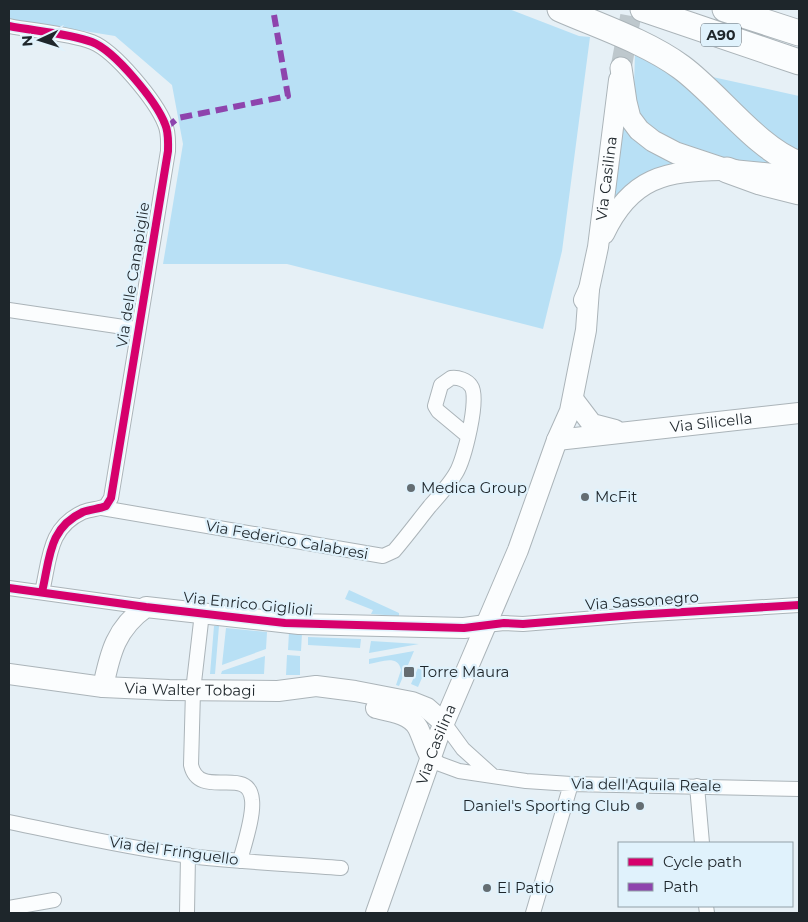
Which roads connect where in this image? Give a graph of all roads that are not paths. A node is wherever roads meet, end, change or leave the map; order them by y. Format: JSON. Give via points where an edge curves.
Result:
{"nodes":[{"id":1,"x":560,"y":9,"type":"edge"},
{"id":2,"x":643,"y":9,"type":"edge"},
{"id":3,"x":725,"y":9,"type":"edge"},
{"id":4,"x":9,"y":26,"type":"edge"},
{"id":5,"x":799,"y":34,"type":"edge"},
{"id":6,"x":799,"y":62,"type":"edge"},
{"id":7,"x":621,"y":68,"type":"joint"},
{"id":8,"x":799,"y":164,"type":"edge"},
{"id":9,"x":727,"y":170,"type":"junction"},
{"id":10,"x":799,"y":178,"type":"edge"},
{"id":11,"x":799,"y":192,"type":"edge"},
{"id":12,"x":598,"y":247,"type":"junction"},
{"id":13,"x":589,"y":289,"type":"junction"},
{"id":14,"x":9,"y":310,"type":"edge"},
{"id":15,"x":137,"y":329,"type":"junction"},
{"id":16,"x":572,"y":399,"type":"junction"},
{"id":17,"x":799,"y":413,"type":"edge"},
{"id":18,"x":624,"y":432,"type":"junction"},
{"id":19,"x":468,"y":436,"type":"dead end"},
{"id":20,"x":557,"y":440,"type":"junction"},
{"id":21,"x":102,"y":508,"type":"junction"},
{"id":22,"x":9,"y":588,"type":"edge"},
{"id":23,"x":42,"y":592,"type":"junction"},
{"id":24,"x":799,"y":605,"type":"edge"},
{"id":25,"x":146,"y":607,"type":"junction"},
{"id":26,"x":202,"y":613,"type":"junction"},
{"id":27,"x":486,"y":625,"type":"junction"},
{"id":28,"x":9,"y":674,"type":"edge"},
{"id":29,"x":103,"y":687,"type":"junction"},
{"id":30,"x":192,"y":691,"type":"junction"},
{"id":31,"x":278,"y":691,"type":"junction"},
{"id":32,"x":444,"y":723,"type":"junction"},
{"id":33,"x":431,"y":758,"type":"junction"},
{"id":34,"x":494,"y":777,"type":"junction"},
{"id":35,"x":571,"y":784,"type":"junction"},
{"id":36,"x":697,"y":786,"type":"junction"},
{"id":37,"x":799,"y":789,"type":"edge"},
{"id":38,"x":9,"y":822,"type":"edge"},
{"id":39,"x":702,"y":842,"type":"edge"},
{"id":40,"x":188,"y":856,"type":"junction"},
{"id":41,"x":240,"y":861,"type":"junction"},
{"id":42,"x":341,"y":868,"type":"dead end"},
{"id":43,"x":54,"y":900,"type":"dead end"},
{"id":44,"x":9,"y":908,"type":"edge"},
{"id":45,"x":187,"y":913,"type":"edge"},
{"id":46,"x":376,"y":913,"type":"edge"},
{"id":47,"x":533,"y":913,"type":"edge"}],
"edges":[{"from":1,"to":8,"type":"highway","via":[[680,66],[761,140]]},
{"from":2,"to":6,"type":"highway","number":"A90"},
{"from":3,"to":5,"type":"highway","number":"A90"},
{"from":4,"to":15,"type":"street","name":"Via delle Canapiglie","via":[[99,45],[142,89],[165,124],[168,151]]},
{"from":7,"to":9,"type":"main road","via":[[629,114],[642,134],[665,149]]},
{"from":7,"to":12,"type":"street","name":"Via Casilina"},
{"from":9,"to":10,"type":"main road"},
{"from":9,"to":11,"type":"highway"},
{"from":9,"to":12,"type":"street","via":[[672,174],[641,187],[616,210]]},
{"from":12,"to":13,"type":"street","name":"Via Casilina"},
{"from":13,"to":16,"type":"street","name":"Via Casilina","via":[[586,330]]},
{"from":13,"to":20,"type":"street","name":"Via Casilina","via":[[569,354],[558,412]]},
{"from":14,"to":15,"type":"street"},
{"from":15,"to":21,"type":"street","name":"Via delle Canapiglie","via":[[111,497]]},
{"from":16,"to":18,"type":"street","name":"Via Silicella","via":[[592,424]]},
{"from":16,"to":20,"type":"street","name":"Via Casilina"},
{"from":17,"to":18,"type":"street","name":"Via Silicella"},
{"from":18,"to":20,"type":"street","name":"Via Silicella"},
{"from":19,"to":21,"type":"street","name":"Via Federico Calabresi","via":[[451,481],[394,552],[383,556]]},
{"from":20,"to":27,"type":"street","name":"Via Casilina","via":[[518,550]]},
{"from":21,"to":23,"type":"street","via":[[82,512],[59,530]]},
{"from":22,"to":23,"type":"street","name":"Via Enrico Giglioli"},
{"from":23,"to":25,"type":"street","name":"Via Enrico Giglioli"},
{"from":24,"to":27,"type":"street","name":"Via Sassonegro"},
{"from":25,"to":26,"type":"street","name":"Via Enrico Giglioli"},
{"from":25,"to":29,"type":"street","name":"Via Walter Tobagi","via":[[118,636]]},
{"from":26,"to":27,"type":"street","name":"Via Enrico Giglioli","via":[[299,624],[464,628]]},
{"from":26,"to":30,"type":"street"},
{"from":27,"to":32,"type":"street","name":"Via Casilina"},
{"from":28,"to":29,"type":"street","name":"Via Walter Tobagi"},
{"from":29,"to":30,"type":"street","name":"Via Walter Tobagi"},
{"from":30,"to":31,"type":"street","name":"Via Walter Tobagi"},
{"from":30,"to":41,"type":"street","via":[[192,771],[205,782],[241,784],[251,794],[252,807]]},
{"from":31,"to":32,"type":"street","name":"Via Walter Tobagi","via":[[316,686],[407,701],[427,708]]},
{"from":31,"to":33,"type":"street","name":"Via Walter Tobagi","via":[[402,715],[418,727]]},
{"from":32,"to":33,"type":"street","name":"Via Casilina"},
{"from":32,"to":34,"type":"street","via":[[463,749]]},
{"from":33,"to":34,"type":"street","name":"Via dell'Aquila Reale","via":[[459,771]]},
{"from":33,"to":46,"type":"street","name":"Via Casilina"},
{"from":34,"to":35,"type":"street","name":"Via dell'Aquila Reale"},
{"from":35,"to":36,"type":"street","name":"Via dell'Aquila Reale"},
{"from":35,"to":47,"type":"street"},
{"from":36,"to":37,"type":"street","name":"Via dell'Aquila Reale"},
{"from":36,"to":39,"type":"street"},
{"from":38,"to":40,"type":"street","name":"Via del Fringuello"},
{"from":40,"to":41,"type":"street","name":"Via del Fringuello"},
{"from":40,"to":45,"type":"street"},
{"from":41,"to":42,"type":"street","name":"Via del Fringuello"},
{"from":43,"to":44,"type":"street"}]}
